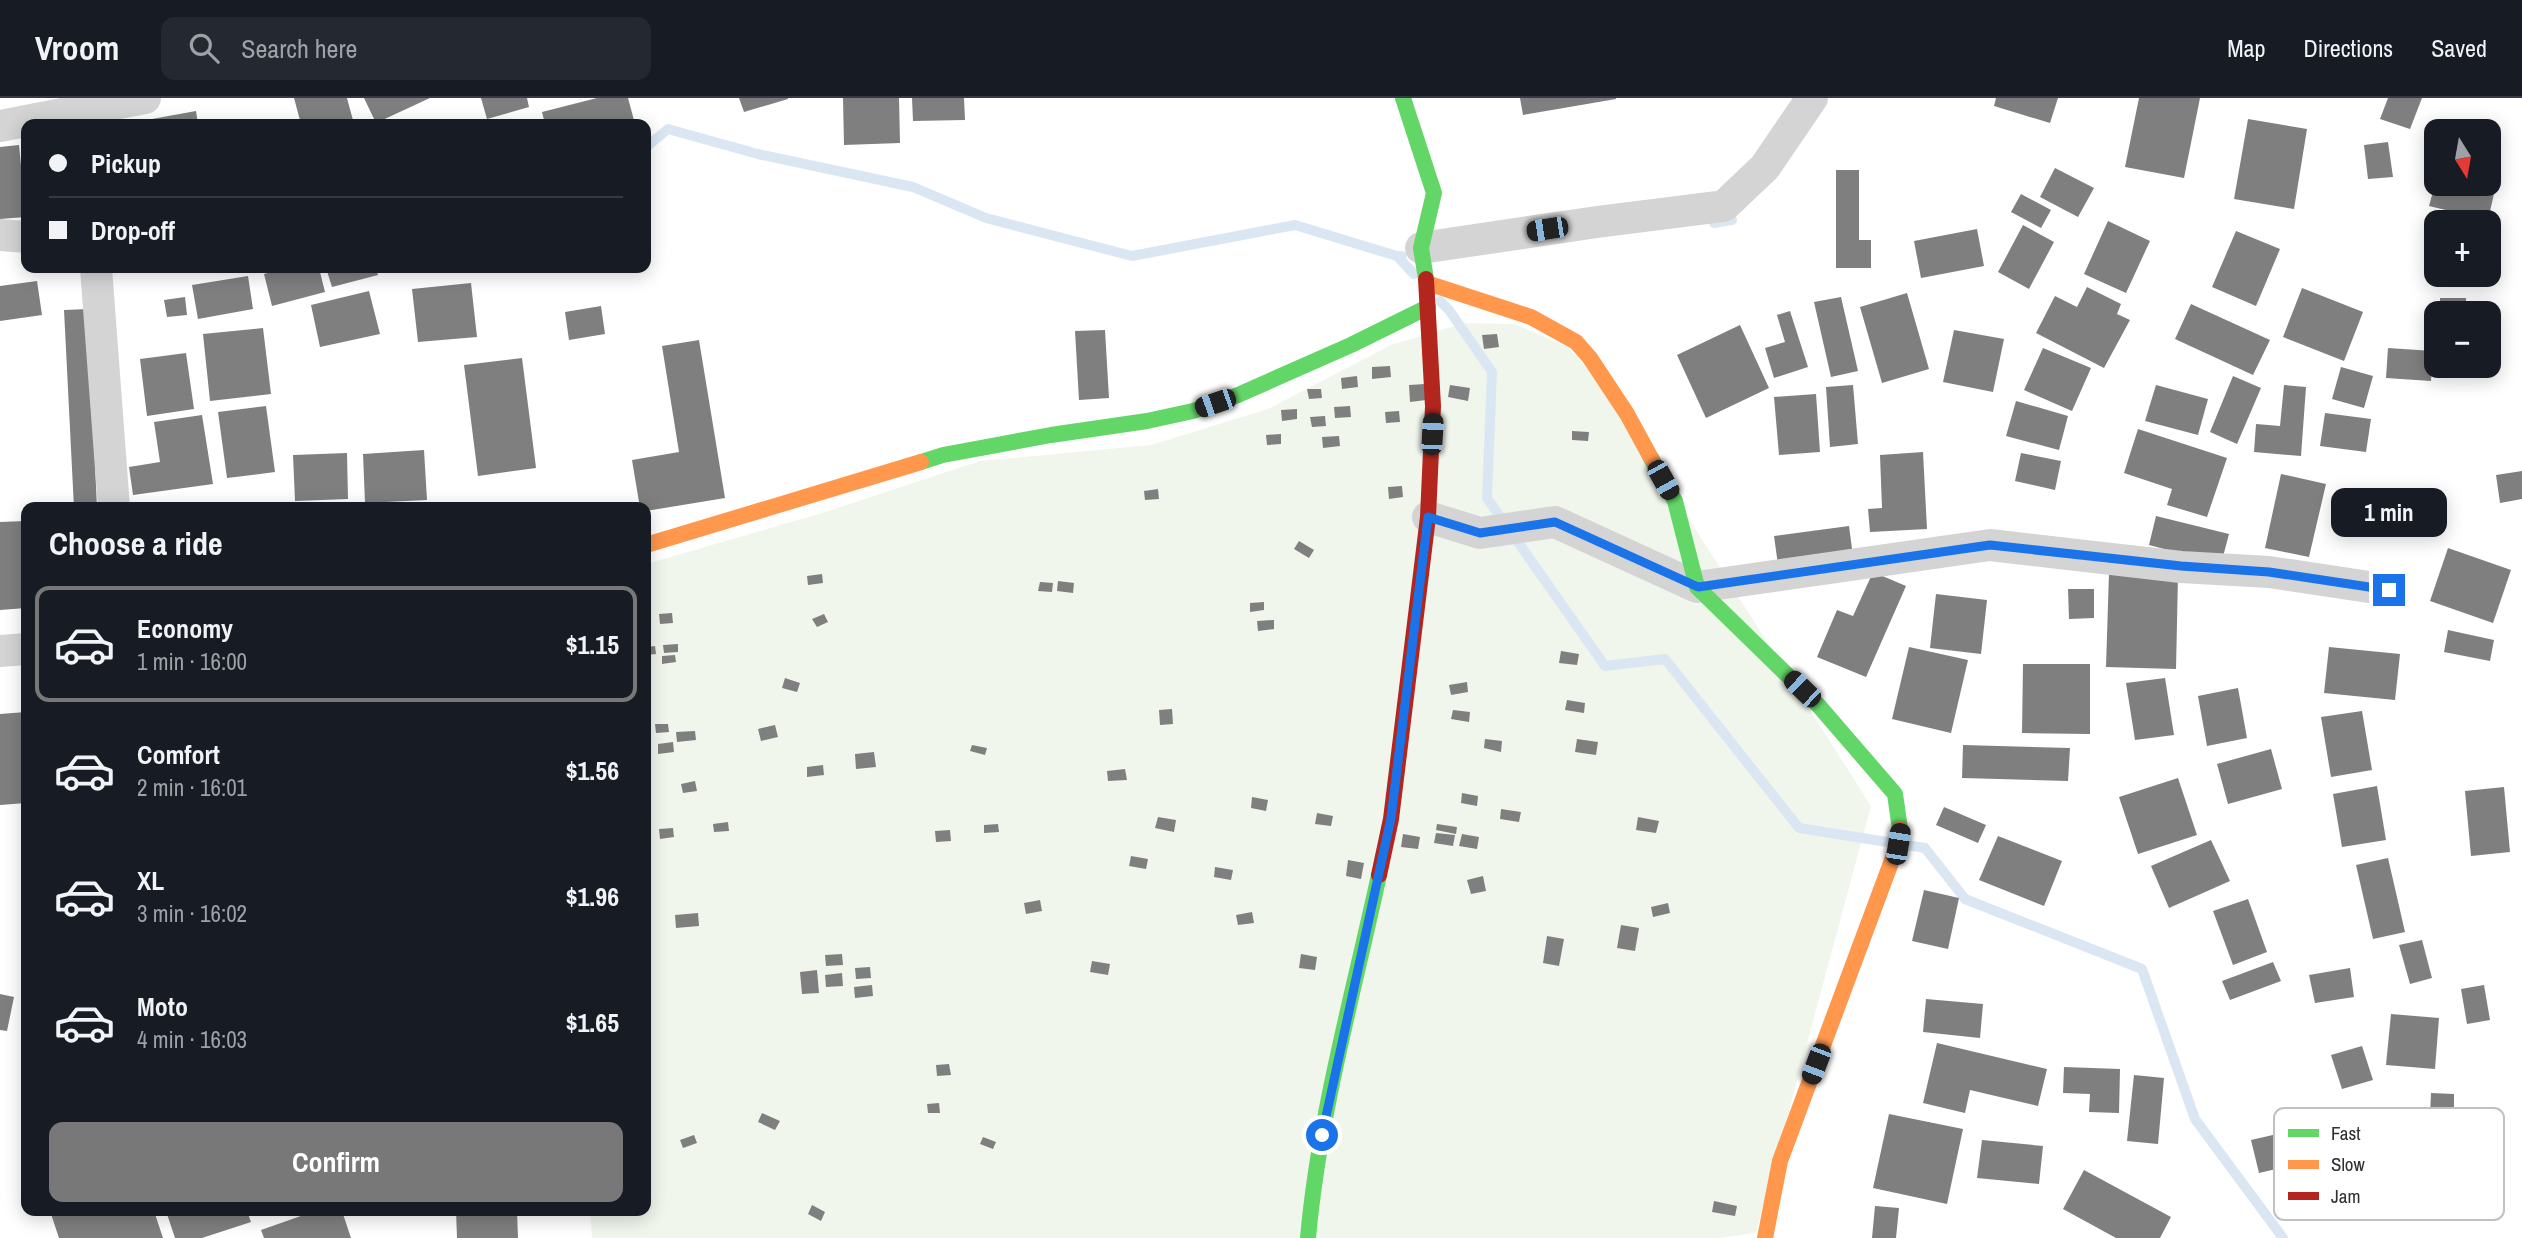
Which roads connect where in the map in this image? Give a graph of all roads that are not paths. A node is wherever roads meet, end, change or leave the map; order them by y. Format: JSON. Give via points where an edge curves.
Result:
{"nodes":[{"id":1,"x":145,"y":98,"type":"edge"},
{"id":2,"x":1403,"y":98,"type":"edge"},
{"id":3,"x":1812,"y":98,"type":"edge"},
{"id":4,"x":36,"y":119,"type":"edge"},
{"id":5,"x":21,"y":122,"type":"edge"},
{"id":6,"x":0,"y":126,"type":"edge"},
{"id":7,"x":0,"y":235,"type":"edge"},
{"id":8,"x":21,"y":237,"type":"edge"},
{"id":9,"x":1421,"y":248,"type":"junction"},
{"id":10,"x":96,"y":273,"type":"edge"},
{"id":11,"x":1427,"y":283,"type":"junction"},
{"id":12,"x":1428,"y":307,"type":"junction"},
{"id":13,"x":114,"y":502,"type":"edge"},
{"id":14,"x":1428,"y":517,"type":"junction"},
{"id":15,"x":651,"y":543,"type":"edge"},
{"id":16,"x":1698,"y":587,"type":"junction"},
{"id":17,"x":2389,"y":590,"type":"dead end"},
{"id":18,"x":21,"y":649,"type":"edge"},
{"id":19,"x":0,"y":651,"type":"edge"},
{"id":20,"x":1308,"y":1238,"type":"edge"},
{"id":21,"x":1765,"y":1238,"type":"edge"}],
"edges":[{"from":1,"to":4,"type":"street"},
{"from":2,"to":9,"type":"street","via":[[1434,193]]},
{"from":3,"to":9,"type":"street","via":[[1765,167],[1724,206]]},
{"from":5,"to":6,"type":"street"},
{"from":7,"to":8,"type":"street"},
{"from":9,"to":11,"type":"street"},
{"from":10,"to":13,"type":"street"},
{"from":11,"to":12,"type":"street"},
{"from":11,"to":16,"type":"street","via":[[1531,317],[1576,342],[1628,414],[1675,501]]},
{"from":12,"to":14,"type":"street","via":[[1433,406]]},
{"from":12,"to":15,"type":"street","via":[[1351,345],[1193,411],[943,455]]},
{"from":14,"to":16,"type":"street","via":[[1480,533],[1555,522]]},
{"from":14,"to":20,"type":"street","via":[[1391,818],[1322,1135]]},
{"from":16,"to":17,"type":"street","via":[[1990,545],[2269,572]]},
{"from":16,"to":21,"type":"street","via":[[1819,706],[1895,794],[1900,808],[1898,844],[1780,1161]]},
{"from":18,"to":19,"type":"street"}]}
